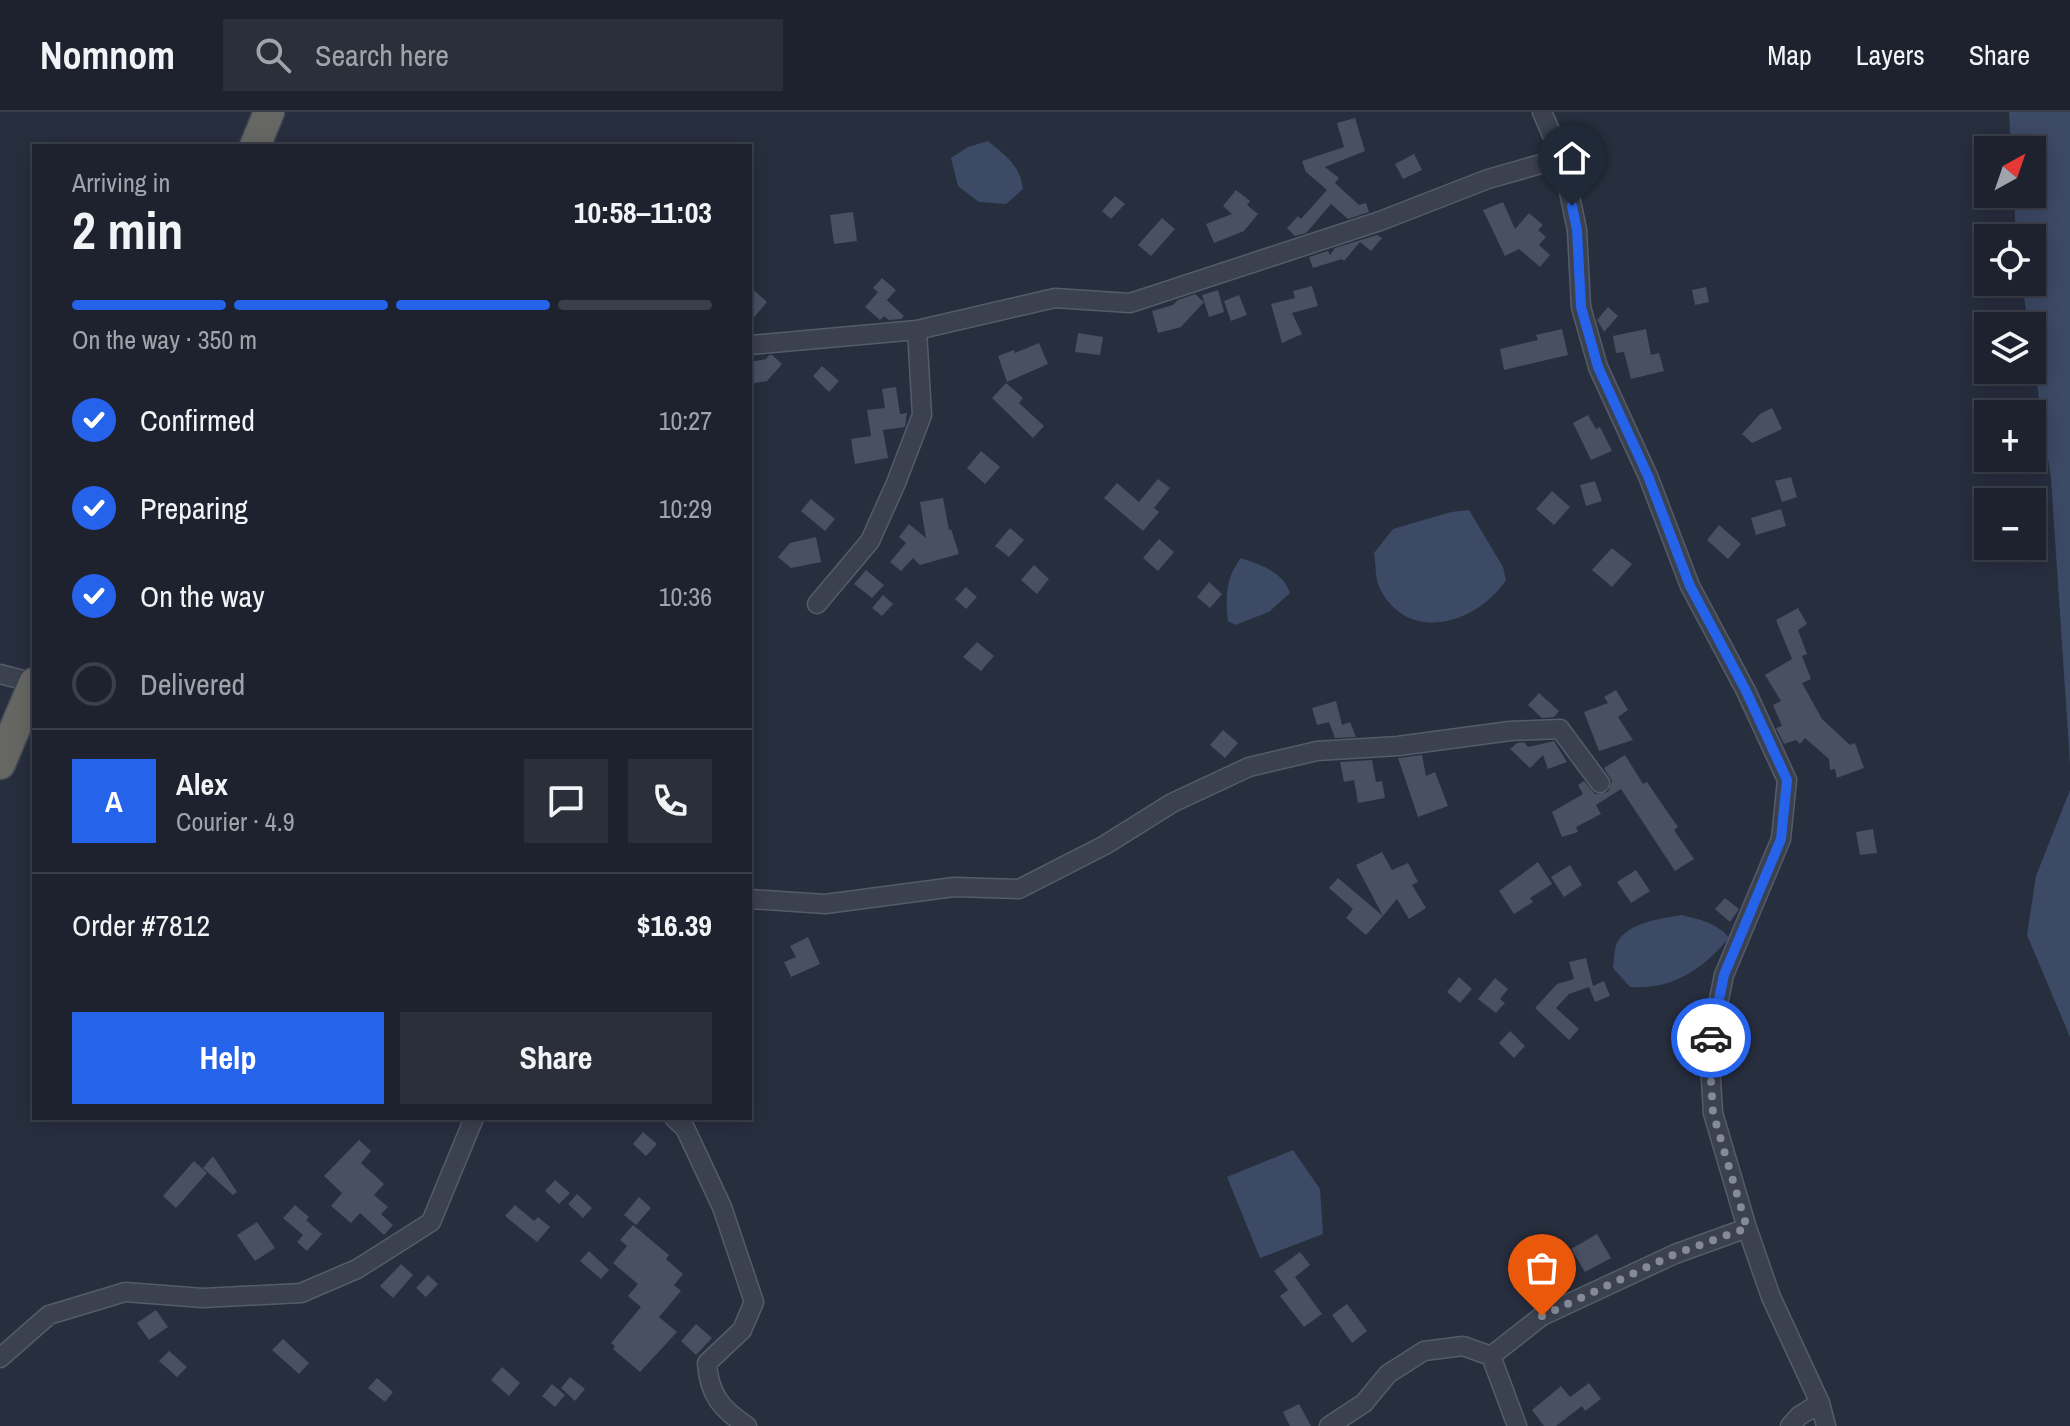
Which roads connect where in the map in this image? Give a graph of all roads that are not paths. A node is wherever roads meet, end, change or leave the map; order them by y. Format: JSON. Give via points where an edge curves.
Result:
{"nodes":[{"id":1,"x":269,"y":112,"type":"edge"},
{"id":2,"x":1542,"y":112,"type":"edge"},
{"id":3,"x":256,"y":144,"type":"edge"},
{"id":4,"x":1562,"y":158,"type":"junction"},
{"id":5,"x":917,"y":330,"type":"junction"},
{"id":6,"x":752,"y":345,"type":"edge"},
{"id":7,"x":817,"y":604,"type":"dead end"},
{"id":8,"x":0,"y":674,"type":"edge"},
{"id":9,"x":32,"y":682,"type":"edge"},
{"id":10,"x":32,"y":688,"type":"edge"},
{"id":11,"x":0,"y":764,"type":"edge"},
{"id":12,"x":1600,"y":783,"type":"dead end"},
{"id":13,"x":752,"y":899,"type":"edge"},
{"id":14,"x":473,"y":1120,"type":"edge"},
{"id":15,"x":676,"y":1120,"type":"edge"},
{"id":16,"x":1747,"y":1228,"type":"junction"},
{"id":17,"x":1491,"y":1356,"type":"junction"},
{"id":18,"x":0,"y":1358,"type":"edge"},
{"id":19,"x":1820,"y":1403,"type":"junction"},
{"id":20,"x":747,"y":1426,"type":"edge"},
{"id":21,"x":1329,"y":1426,"type":"edge"},
{"id":22,"x":1517,"y":1426,"type":"edge"},
{"id":23,"x":1790,"y":1426,"type":"edge"},
{"id":24,"x":1826,"y":1426,"type":"edge"}],
"edges":[{"from":1,"to":3,"type":"highway"},
{"from":2,"to":4,"type":"street"},
{"from":4,"to":5,"type":"street","via":[[1130,303],[1055,298]]},
{"from":4,"to":16,"type":"street","via":[[1577,230],[1581,307],[1598,367],[1690,586],[1787,780],[1781,839],[1724,975],[1709,1048],[1713,1113]]},
{"from":5,"to":6,"type":"street"},
{"from":5,"to":7,"type":"street","via":[[922,415],[870,541]]},
{"from":8,"to":9,"type":"street"},
{"from":10,"to":11,"type":"highway"},
{"from":12,"to":13,"type":"street","via":[[1560,729],[1317,751],[1236,773],[1019,889],[954,887],[825,904]]},
{"from":14,"to":18,"type":"street","via":[[431,1222],[357,1269],[301,1293],[203,1298],[125,1292],[49,1315]]},
{"from":15,"to":20,"type":"street","via":[[685,1128],[722,1207],[754,1302],[742,1330],[707,1363],[709,1386],[729,1414]]},
{"from":16,"to":17,"type":"street","via":[[1675,1254],[1542,1316]]},
{"from":16,"to":19,"type":"street","via":[[1771,1297]]},
{"from":17,"to":21,"type":"street","via":[[1463,1346],[1424,1351],[1388,1374],[1364,1403]]},
{"from":17,"to":22,"type":"street"},
{"from":19,"to":23,"type":"street"},
{"from":19,"to":24,"type":"street"}]}
